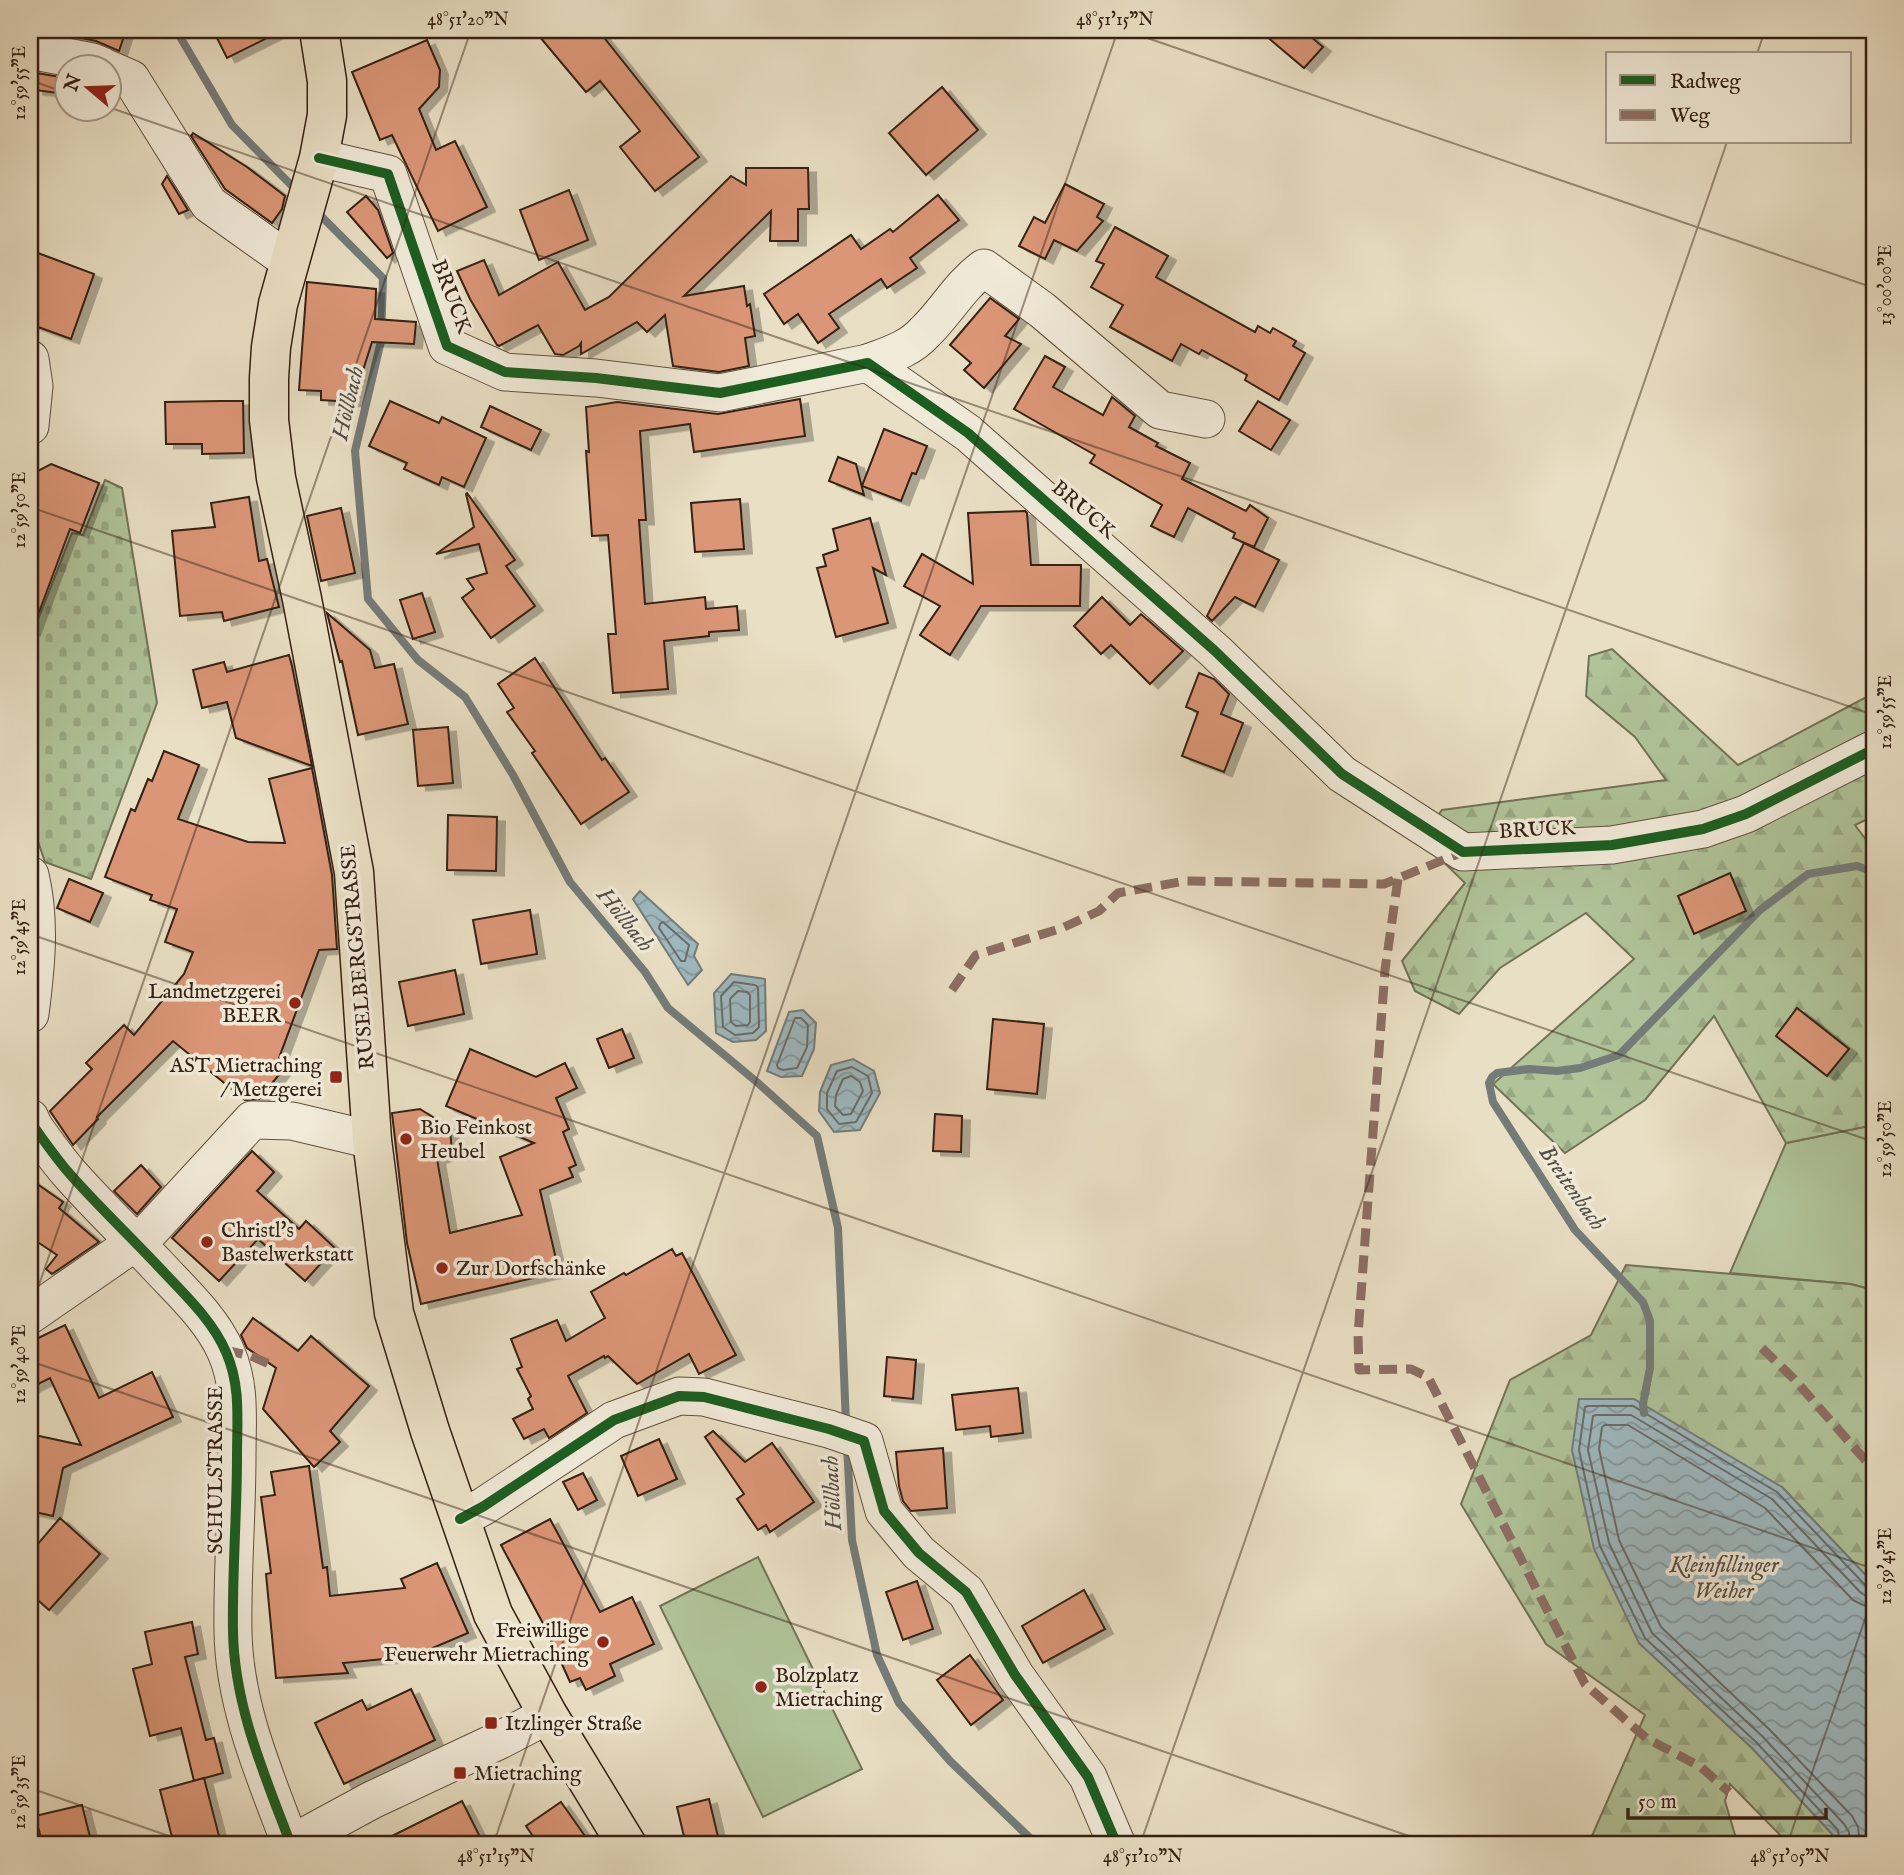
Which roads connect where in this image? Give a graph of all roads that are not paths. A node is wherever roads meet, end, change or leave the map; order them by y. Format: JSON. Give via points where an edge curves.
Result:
{"nodes":[{"id":1,"x":319,"y":30,"type":"edge"},
{"id":2,"x":30,"y":50,"type":"edge"},
{"id":3,"x":52,"y":54,"type":"edge"},
{"id":4,"x":122,"y":75,"type":"edge"},
{"id":5,"x":315,"y":170,"type":"junction"},
{"id":6,"x":289,"y":261,"type":"junction"},
{"id":7,"x":30,"y":359,"type":"edge"},
{"id":8,"x":868,"y":363,"type":"junction"},
{"id":9,"x":1206,"y":419,"type":"dead end"},
{"id":10,"x":30,"y":426,"type":"edge"},
{"id":11,"x":1874,"y":750,"type":"edge"},
{"id":12,"x":30,"y":876,"type":"edge"},
{"id":13,"x":30,"y":1014,"type":"edge"},
{"id":14,"x":30,"y":1118,"type":"edge"},
{"id":15,"x":372,"y":1140,"type":"junction"},
{"id":16,"x":135,"y":1242,"type":"junction"},
{"id":17,"x":30,"y":1315,"type":"edge"},
{"id":18,"x":460,"y":1518,"type":"junction"},
{"id":19,"x":548,"y":1715,"type":"junction"},
{"id":20,"x":290,"y":1845,"type":"edge"},
{"id":21,"x":628,"y":1845,"type":"edge"},
{"id":22,"x":1117,"y":1845,"type":"edge"}],
"edges":[{"from":1,"to":5,"type":"main road","name":"RUSELBERGSTRASSE","via":[[327,115]]},
{"from":2,"to":3,"type":"street"},
{"from":4,"to":6,"type":"street","via":[[131,79],[209,204]]},
{"from":5,"to":6,"type":"main road","name":"RUSELBERGSTRASSE"},
{"from":5,"to":8,"type":"street","name":"BRUCK","via":[[388,174],[447,346],[505,372],[720,393]]},
{"from":6,"to":15,"type":"main road","name":"RUSELBERGSTRASSE","via":[[271,347],[270,420],[276,478],[354,872]]},
{"from":7,"to":10,"type":"street","via":[[34,386]]},
{"from":8,"to":9,"type":"street","name":"BRUCK","via":[[902,350],[924,334],[971,277],[984,268],[1042,310],[1160,410]]},
{"from":8,"to":11,"type":"street","name":"BRUCK","via":[[968,433],[1215,651],[1342,774],[1463,852],[1612,845],[1703,829],[1746,814]]},
{"from":12,"to":13,"type":"street","via":[[37,963]]},
{"from":14,"to":16,"type":"street","name":"SCHULSTRASSE","via":[[69,1173]]},
{"from":15,"to":16,"type":"street","via":[[292,1121],[252,1120]]},
{"from":15,"to":18,"type":"main road","name":"RUSELBERGSTRASSE","via":[[394,1313]]},
{"from":16,"to":17,"type":"street"},
{"from":16,"to":20,"type":"street","name":"SCHULSTRASSE","via":[[209,1324],[225,1350],[236,1382],[233,1632],[237,1678],[253,1745]]},
{"from":18,"to":19,"type":"main road","name":"RUSELBERGSTRASSE","via":[[493,1614]]},
{"from":18,"to":22,"type":"street","via":[[614,1420],[679,1396],[704,1397],[864,1440],[884,1511],[919,1553],[966,1592],[1015,1675],[1088,1777]]},
{"from":19,"to":20,"type":"street"},
{"from":19,"to":21,"type":"main road","name":"RUSELBERGSTRASSE"}]}
